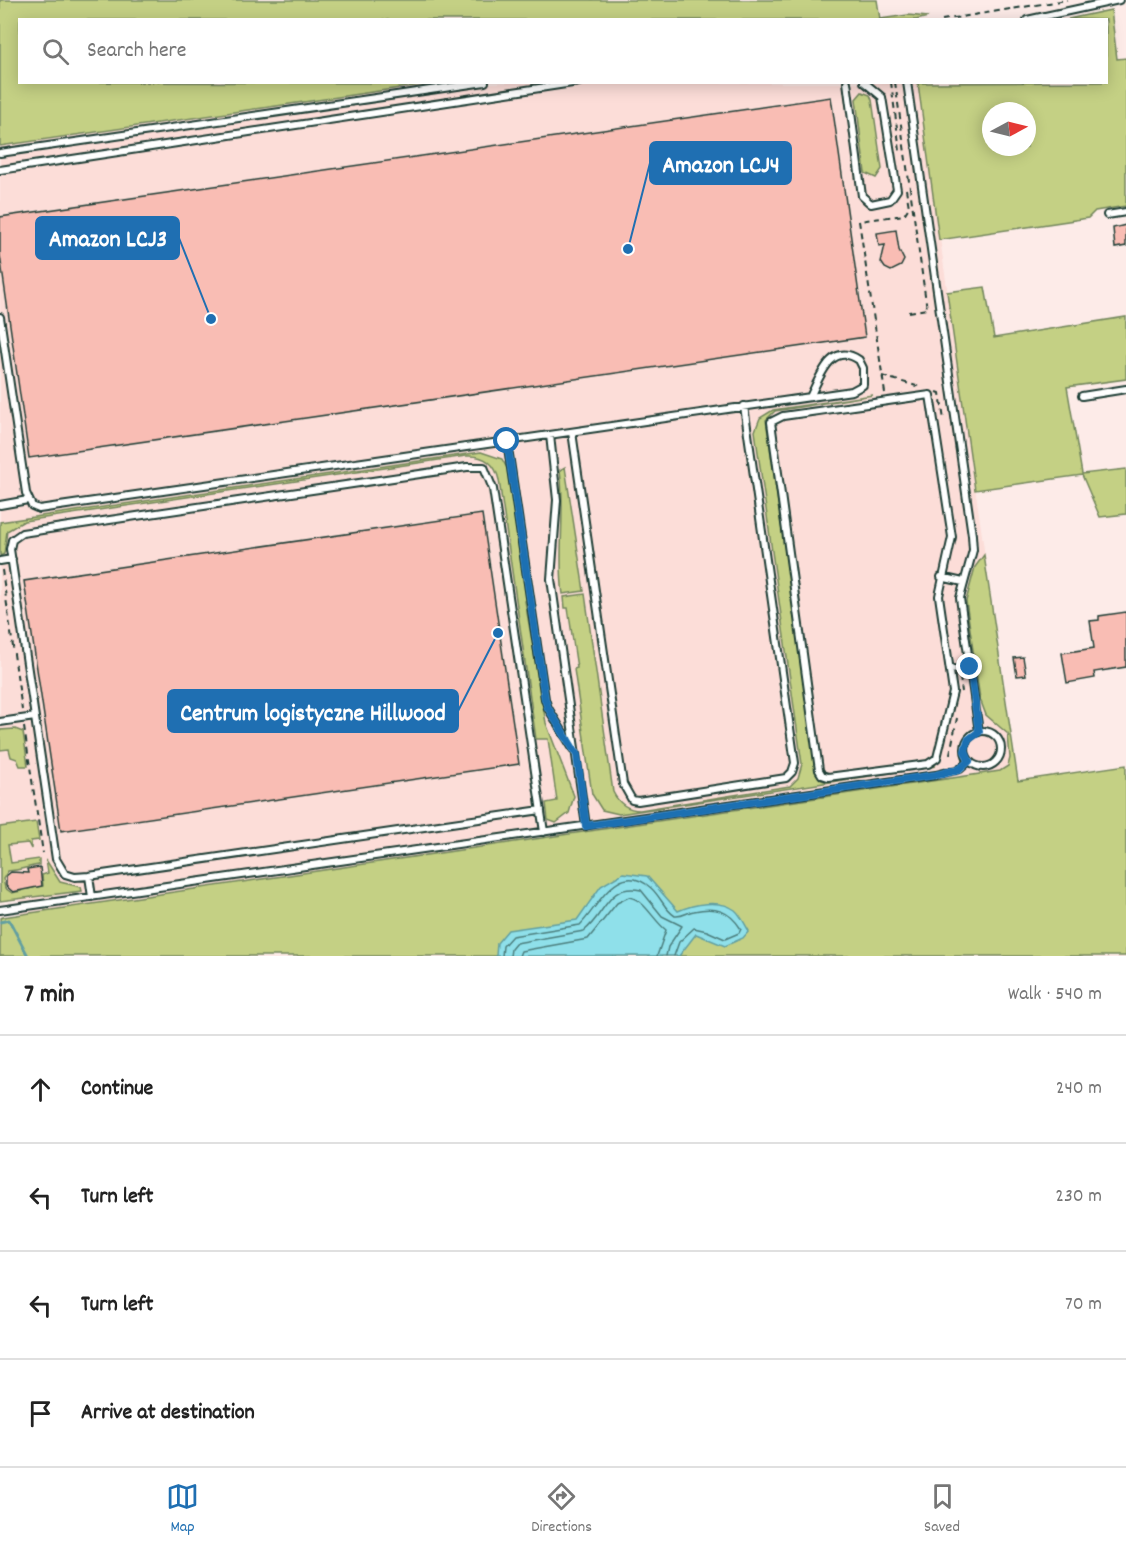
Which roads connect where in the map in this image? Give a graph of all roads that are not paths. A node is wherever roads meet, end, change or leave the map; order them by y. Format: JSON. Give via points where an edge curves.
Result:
{"nodes":[{"id":1,"x":1119,"y":0,"type":"edge"},
{"id":2,"x":1036,"y":18,"type":"edge"},
{"id":3,"x":471,"y":84,"type":"edge"},
{"id":4,"x":566,"y":84,"type":"edge"},
{"id":5,"x":847,"y":84,"type":"edge"},
{"id":6,"x":867,"y":84,"type":"edge"},
{"id":7,"x":907,"y":84,"type":"edge"},
{"id":8,"x":0,"y":153,"type":"edge"},
{"id":9,"x":0,"y":170,"type":"edge"},
{"id":10,"x":1126,"y":212,"type":"edge"},
{"id":11,"x":1107,"y":215,"type":"dead end"},
{"id":12,"x":0,"y":317,"type":"edge"},
{"id":13,"x":1126,"y":389,"type":"edge"},
{"id":14,"x":1082,"y":396,"type":"dead end"},
{"id":15,"x":810,"y":397,"type":"junction"},
{"id":16,"x":744,"y":406,"type":"junction"},
{"id":17,"x":572,"y":432,"type":"junction"},
{"id":18,"x":550,"y":435,"type":"junction"},
{"id":19,"x":507,"y":441,"type":"junction"},
{"id":20,"x":28,"y":500,"type":"junction"},
{"id":21,"x":0,"y":505,"type":"edge"},
{"id":22,"x":12,"y":560,"type":"junction"},
{"id":23,"x":0,"y":561,"type":"edge"},
{"id":24,"x":942,"y":577,"type":"junction"},
{"id":25,"x":963,"y":582,"type":"junction"},
{"id":26,"x":970,"y":667,"type":"junction"},
{"id":27,"x":951,"y":670,"type":"junction"},
{"id":28,"x":35,"y":717,"type":"junction"},
{"id":29,"x":0,"y":722,"type":"edge"},
{"id":30,"x":979,"y":732,"type":"junction"},
{"id":31,"x":577,"y":755,"type":"junction"},
{"id":32,"x":969,"y":761,"type":"junction"},
{"id":33,"x":541,"y":810,"type":"junction"},
{"id":34,"x":586,"y":826,"type":"junction"},
{"id":35,"x":544,"y":832,"type":"junction"},
{"id":36,"x":88,"y":876,"type":"junction"},
{"id":37,"x":92,"y":897,"type":"junction"},
{"id":38,"x":0,"y":910,"type":"edge"}],
"edges":[{"from":1,"to":2,"type":"lane"},
{"from":3,"to":8,"type":"lane"},
{"from":4,"to":9,"type":"lane"},
{"from":5,"to":6,"type":"lane","via":[[862,196],[871,204],[890,200],[897,190],[882,97]]},
{"from":7,"to":25,"type":"lane","via":[[972,536],[973,550]]},
{"from":10,"to":11,"type":"lane"},
{"from":12,"to":20,"type":"lane"},
{"from":13,"to":14,"type":"lane"},
{"from":15,"to":15,"type":"lane","via":[[857,389],[864,378],[859,360],[846,354],[828,361]]},
{"from":15,"to":16,"type":"lane"},
{"from":16,"to":17,"type":"lane"},
{"from":16,"to":17,"type":"lane","via":[[795,763],[786,778],[638,801],[632,800],[623,784]]},
{"from":17,"to":18,"type":"lane"},
{"from":18,"to":19,"type":"lane"},
{"from":18,"to":31,"type":"lane","via":[[557,500],[551,579]]},
{"from":19,"to":20,"type":"lane","via":[[48,508],[39,509]]},
{"from":19,"to":31,"type":"lane","via":[[545,699]]},
{"from":20,"to":21,"type":"lane"},
{"from":22,"to":23,"type":"lane"},
{"from":22,"to":28,"type":"lane"},
{"from":22,"to":33,"type":"lane","via":[[12,540],[22,534],[484,467],[494,489]]},
{"from":24,"to":25,"type":"lane"},
{"from":24,"to":27,"type":"lane","via":[[939,596]]},
{"from":24,"to":27,"type":"lane","via":[[952,537],[932,398],[926,395],[783,416],[771,422],[822,775],[937,758],[953,692]]},
{"from":25,"to":26,"type":"lane","via":[[960,598]]},
{"from":26,"to":27,"type":"lane"},
{"from":26,"to":30,"type":"lane"},
{"from":28,"to":29,"type":"lane"},
{"from":28,"to":36,"type":"lane","via":[[56,859],[65,874]]},
{"from":30,"to":32,"type":"lane","via":[[971,735],[965,745]]},
{"from":30,"to":32,"type":"lane","via":[[998,739],[999,756],[985,767]]},
{"from":31,"to":34,"type":"lane"},
{"from":32,"to":34,"type":"lane","via":[[960,769],[936,775]]},
{"from":33,"to":35,"type":"lane"},
{"from":33,"to":36,"type":"lane"},
{"from":34,"to":35,"type":"lane"},
{"from":35,"to":37,"type":"lane"},
{"from":36,"to":37,"type":"lane"},
{"from":37,"to":38,"type":"lane"}]}
